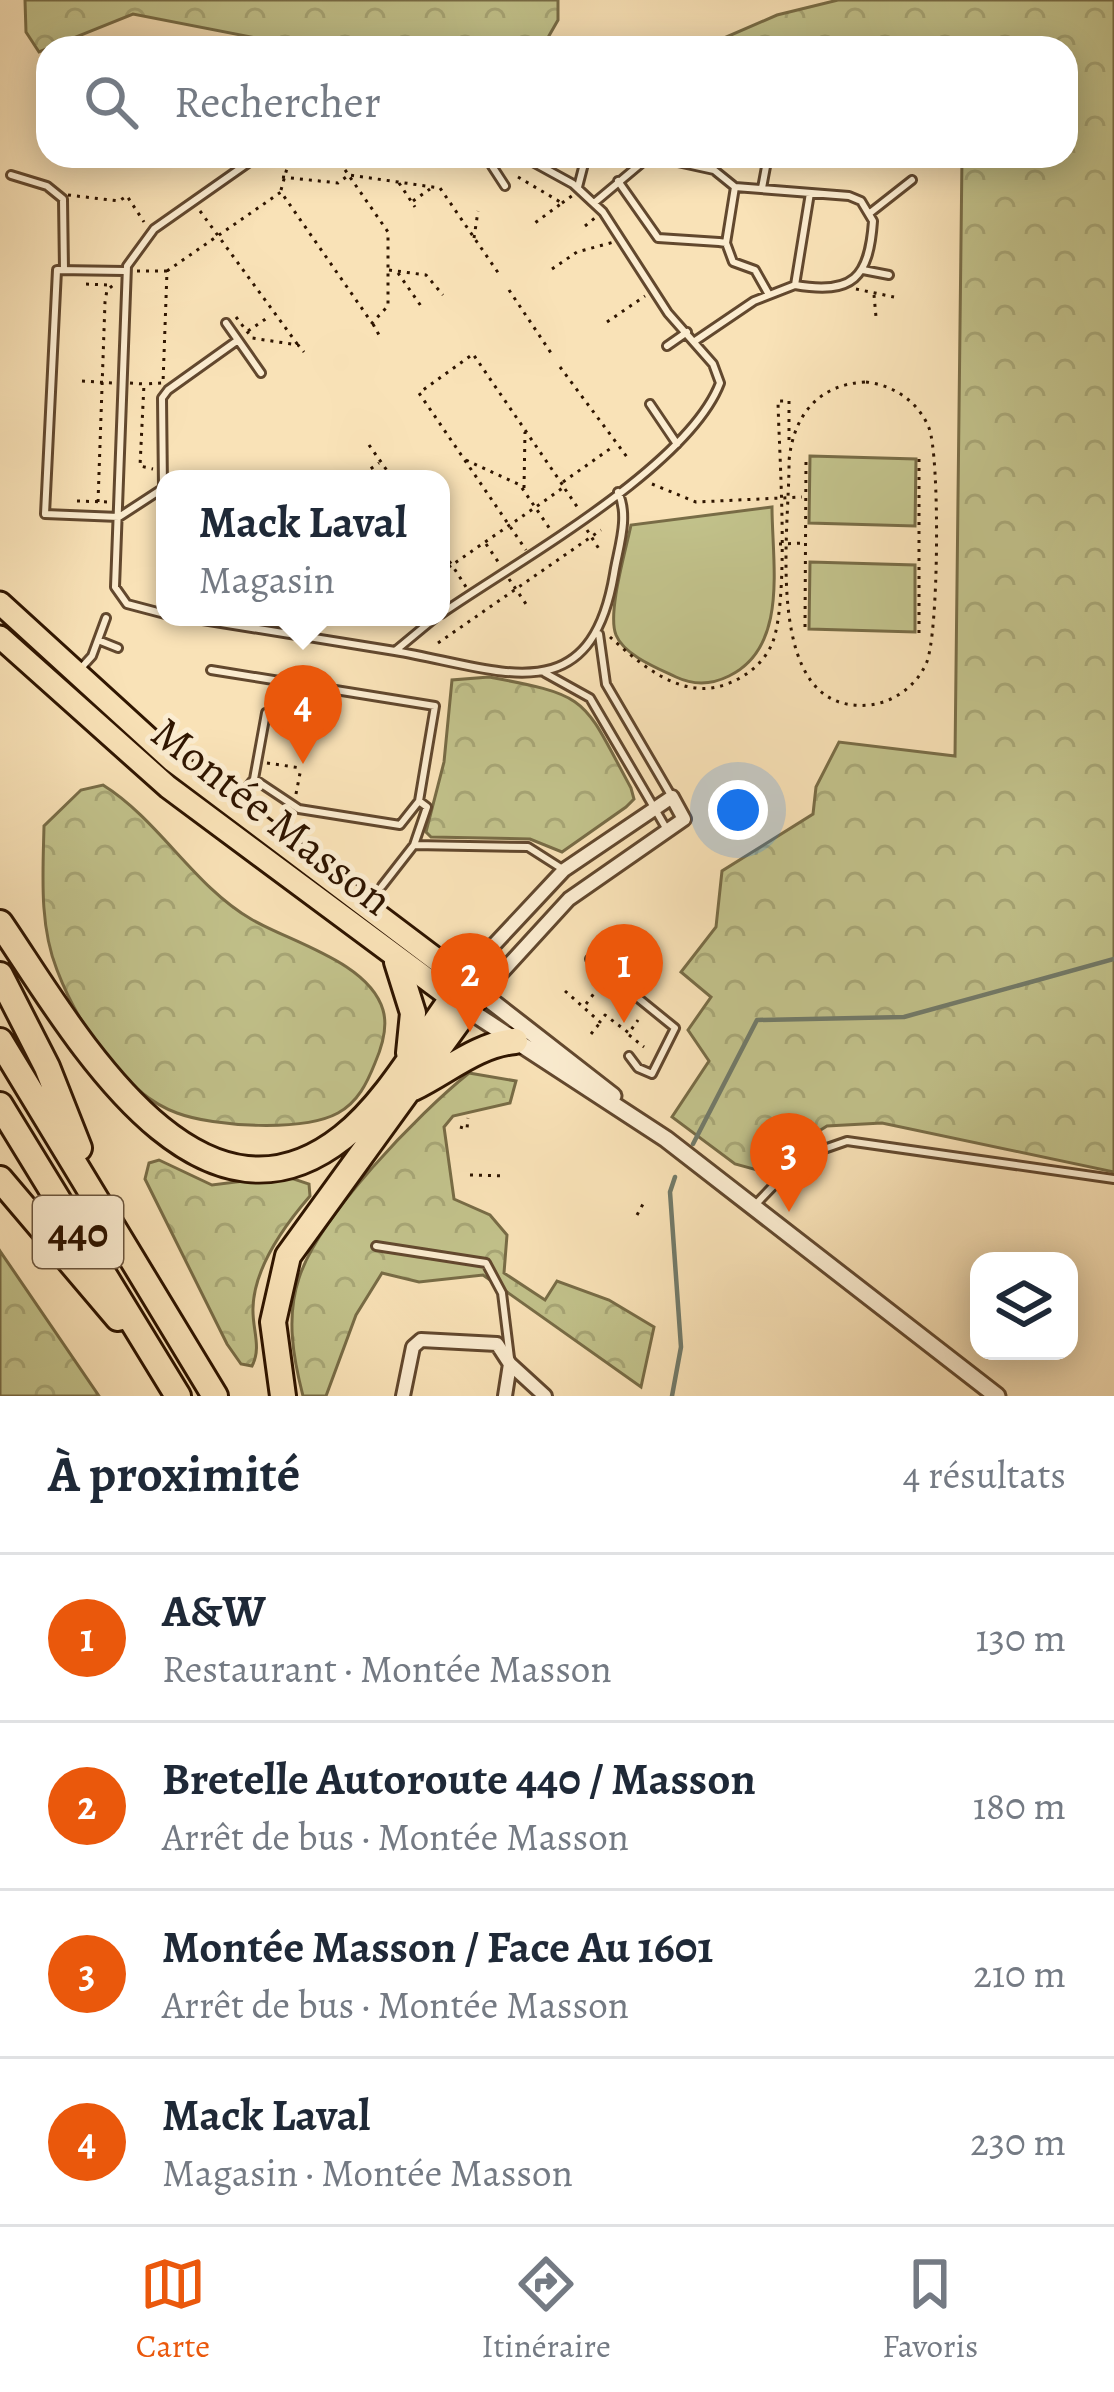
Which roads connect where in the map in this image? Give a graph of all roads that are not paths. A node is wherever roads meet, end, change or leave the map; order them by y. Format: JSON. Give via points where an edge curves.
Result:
{"nodes":[{"id":1,"x":241,"y":168,"type":"edge"},
{"id":2,"x":493,"y":168,"type":"edge"},
{"id":3,"x":543,"y":168,"type":"edge"},
{"id":4,"x":583,"y":168,"type":"edge"},
{"id":5,"x":635,"y":168,"type":"edge"},
{"id":6,"x":705,"y":168,"type":"edge"},
{"id":7,"x":766,"y":168,"type":"edge"},
{"id":8,"x":11,"y":175,"type":"dead end"},
{"id":9,"x":912,"y":180,"type":"dead end"},
{"id":10,"x":618,"y":181,"type":"junction"},
{"id":11,"x":505,"y":186,"type":"dead end"},
{"id":12,"x":577,"y":188,"type":"junction"},
{"id":13,"x":735,"y":188,"type":"junction"},
{"id":14,"x":762,"y":189,"type":"junction"},
{"id":15,"x":810,"y":193,"type":"junction"},
{"id":16,"x":592,"y":207,"type":"junction"},
{"id":17,"x":870,"y":213,"type":"junction"},
{"id":18,"x":726,"y":243,"type":"junction"},
{"id":19,"x":64,"y":270,"type":"junction"},
{"id":20,"x":863,"y":270,"type":"junction"},
{"id":21,"x":130,"y":271,"type":"junction"},
{"id":22,"x":889,"y":275,"type":"dead end"},
{"id":23,"x":795,"y":285,"type":"junction"},
{"id":24,"x":768,"y":293,"type":"junction"},
{"id":25,"x":226,"y":323,"type":"dead end"},
{"id":26,"x":687,"y":332,"type":"junction"},
{"id":27,"x":238,"y":340,"type":"junction"},
{"id":28,"x":695,"y":341,"type":"junction"},
{"id":29,"x":667,"y":346,"type":"dead end"},
{"id":30,"x":261,"y":373,"type":"dead end"},
{"id":31,"x":650,"y":404,"type":"dead end"},
{"id":32,"x":677,"y":444,"type":"junction"},
{"id":33,"x":164,"y":470,"type":"edge"},
{"id":34,"x":617,"y":492,"type":"junction"},
{"id":35,"x":156,"y":493,"type":"edge"},
{"id":36,"x":117,"y":517,"type":"junction"},
{"id":37,"x":0,"y":603,"type":"edge"},
{"id":38,"x":450,"y":608,"type":"edge"},
{"id":39,"x":156,"y":612,"type":"edge"},
{"id":40,"x":106,"y":618,"type":"dead end"},
{"id":41,"x":240,"y":626,"type":"edge"},
{"id":42,"x":422,"y":627,"type":"edge"},
{"id":43,"x":252,"y":628,"type":"joint"},
{"id":44,"x":599,"y":634,"type":"junction"},
{"id":45,"x":0,"y":637,"type":"edge"},
{"id":46,"x":98,"y":640,"type":"junction"},
{"id":47,"x":118,"y":648,"type":"dead end"},
{"id":48,"x":395,"y":651,"type":"junction"},
{"id":49,"x":211,"y":670,"type":"dead end"},
{"id":50,"x":542,"y":672,"type":"junction"},
{"id":51,"x":74,"y":674,"type":"junction"},
{"id":52,"x":304,"y":685,"type":"junction"},
{"id":53,"x":254,"y":779,"type":"junction"},
{"id":54,"x":672,"y":797,"type":"junction"},
{"id":55,"x":419,"y":801,"type":"junction"},
{"id":56,"x":232,"y":807,"type":"junction"},
{"id":57,"x":653,"y":807,"type":"junction"},
{"id":58,"x":666,"y":829,"type":"junction"},
{"id":59,"x":414,"y":845,"type":"junction"},
{"id":60,"x":564,"y":870,"type":"junction"},
{"id":61,"x":382,"y":886,"type":"dead end"},
{"id":62,"x":0,"y":923,"type":"edge"},
{"id":63,"x":590,"y":959,"type":"dead end"},
{"id":64,"x":397,"y":962,"type":"junction"},
{"id":65,"x":0,"y":975,"type":"edge"},
{"id":66,"x":465,"y":996,"type":"junction"},
{"id":67,"x":0,"y":1041,"type":"edge"},
{"id":68,"x":515,"y":1041,"type":"junction"},
{"id":69,"x":409,"y":1055,"type":"junction"},
{"id":70,"x":629,"y":1056,"type":"dead end"},
{"id":71,"x":405,"y":1092,"type":"junction"},
{"id":72,"x":0,"y":1105,"type":"edge"},
{"id":73,"x":633,"y":1115,"type":"junction"},
{"id":74,"x":0,"y":1179,"type":"edge"},
{"id":75,"x":1114,"y":1179,"type":"edge"},
{"id":76,"x":755,"y":1204,"type":"junction"},
{"id":77,"x":103,"y":1210,"type":"junction"},
{"id":78,"x":376,"y":1246,"type":"dead end"},
{"id":79,"x":156,"y":1359,"type":"junction"},
{"id":80,"x":510,"y":1364,"type":"junction"},
{"id":81,"x":178,"y":1396,"type":"edge"},
{"id":82,"x":215,"y":1396,"type":"edge"},
{"id":83,"x":283,"y":1396,"type":"edge"},
{"id":84,"x":403,"y":1396,"type":"edge"},
{"id":85,"x":505,"y":1396,"type":"edge"},
{"id":86,"x":545,"y":1396,"type":"edge"},
{"id":87,"x":998,"y":1396,"type":"edge"}],
"edges":[{"from":1,"to":21,"type":"lane","via":[[151,232]]},
{"from":2,"to":11,"type":"lane"},
{"from":3,"to":12,"type":"lane"},
{"from":4,"to":12,"type":"lane"},
{"from":5,"to":10,"type":"lane"},
{"from":6,"to":13,"type":"lane"},
{"from":7,"to":14,"type":"lane"},
{"from":8,"to":19,"type":"lane","via":[[61,196]]},
{"from":9,"to":17,"type":"lane"},
{"from":10,"to":16,"type":"lane"},
{"from":10,"to":18,"type":"lane","via":[[658,238]]},
{"from":12,"to":16,"type":"lane"},
{"from":13,"to":14,"type":"lane"},
{"from":13,"to":18,"type":"lane"},
{"from":14,"to":15,"type":"lane"},
{"from":15,"to":17,"type":"lane","via":[[854,197]]},
{"from":15,"to":23,"type":"lane"},
{"from":16,"to":26,"type":"lane"},
{"from":17,"to":20,"type":"lane"},
{"from":18,"to":24,"type":"lane","via":[[731,259],[755,270]]},
{"from":19,"to":21,"type":"lane"},
{"from":19,"to":36,"type":"lane","via":[[57,270],[45,514]]},
{"from":20,"to":22,"type":"lane"},
{"from":20,"to":23,"type":"lane","via":[[837,288]]},
{"from":21,"to":36,"type":"lane"},
{"from":23,"to":24,"type":"lane"},
{"from":24,"to":28,"type":"lane"},
{"from":25,"to":27,"type":"lane"},
{"from":26,"to":28,"type":"lane"},
{"from":26,"to":29,"type":"lane"},
{"from":27,"to":30,"type":"lane"},
{"from":27,"to":33,"type":"lane","via":[[164,395]]},
{"from":28,"to":32,"type":"lane","via":[[720,383]]},
{"from":31,"to":32,"type":"lane"},
{"from":32,"to":34,"type":"lane"},
{"from":34,"to":38,"type":"lane"},
{"from":34,"to":44,"type":"lane","via":[[624,515]]},
{"from":35,"to":36,"type":"lane"},
{"from":36,"to":39,"type":"lane","via":[[118,594]]},
{"from":37,"to":51,"type":"main road","name":"Montée Masson"},
{"from":40,"to":46,"type":"lane"},
{"from":41,"to":43,"type":"lane"},
{"from":42,"to":48,"type":"lane"},
{"from":43,"to":48,"type":"lane"},
{"from":44,"to":50,"type":"lane","via":[[571,661]]},
{"from":44,"to":54,"type":"lane","via":[[606,684]]},
{"from":45,"to":64,"type":"main road","name":"Montée Masson","via":[[154,776]]},
{"from":46,"to":47,"type":"lane"},
{"from":46,"to":51,"type":"lane"},
{"from":48,"to":50,"type":"lane"},
{"from":49,"to":52,"type":"lane"},
{"from":50,"to":57,"type":"lane","via":[[590,698]]},
{"from":51,"to":56,"type":"main road","name":"Montée Masson"},
{"from":52,"to":53,"type":"lane","via":[[300,706],[266,713]]},
{"from":52,"to":55,"type":"lane","via":[[436,706]]},
{"from":53,"to":55,"type":"lane","via":[[294,808],[400,825]]},
{"from":53,"to":56,"type":"lane"},
{"from":54,"to":57,"type":"street"},
{"from":54,"to":58,"type":"street","via":[[684,819]]},
{"from":55,"to":59,"type":"lane","via":[[428,806]]},
{"from":56,"to":66,"type":"main road","name":"Montée Masson"},
{"from":57,"to":58,"type":"lane"},
{"from":57,"to":60,"type":"street"},
{"from":58,"to":66,"type":"street","via":[[568,899]]},
{"from":59,"to":60,"type":"lane","via":[[528,847]]},
{"from":59,"to":61,"type":"lane"},
{"from":60,"to":66,"type":"street"},
{"from":62,"to":69,"type":"highway","via":[[130,1103],[180,1144],[218,1161],[264,1166],[326,1148],[354,1126]]},
{"from":63,"to":70,"type":"lane","via":[[675,1028],[652,1074]]},
{"from":64,"to":66,"type":"main road","name":"Montée Masson"},
{"from":64,"to":69,"type":"highway","via":[[412,1013]]},
{"from":65,"to":77,"type":"highway","via":[[47,1066]]},
{"from":66,"to":68,"type":"street","name":"Montée Masson"},
{"from":66,"to":69,"type":"highway"},
{"from":66,"to":71,"type":"highway"},
{"from":66,"to":73,"type":"street","name":"Montée Masson"},
{"from":67,"to":77,"type":"highway","number":"440"},
{"from":68,"to":71,"type":"highway","via":[[483,1046]]},
{"from":68,"to":73,"type":"street","name":"Montée Masson"},
{"from":71,"to":83,"type":"highway","via":[[288,1256],[273,1322]]},
{"from":72,"to":79,"type":"highway","number":"440"},
{"from":73,"to":76,"type":"street","name":"Montée Masson"},
{"from":74,"to":79,"type":"highway"},
{"from":75,"to":76,"type":"lane","via":[[847,1141],[801,1157]]},
{"from":76,"to":87,"type":"street","name":"Montée Masson"},
{"from":77,"to":82,"type":"highway","number":"440"},
{"from":78,"to":80,"type":"lane","via":[[487,1263],[507,1315]]},
{"from":79,"to":81,"type":"highway","number":"440"},
{"from":80,"to":84,"type":"street","via":[[497,1343],[421,1340]]},
{"from":80,"to":85,"type":"street"},
{"from":80,"to":86,"type":"street"}]}
